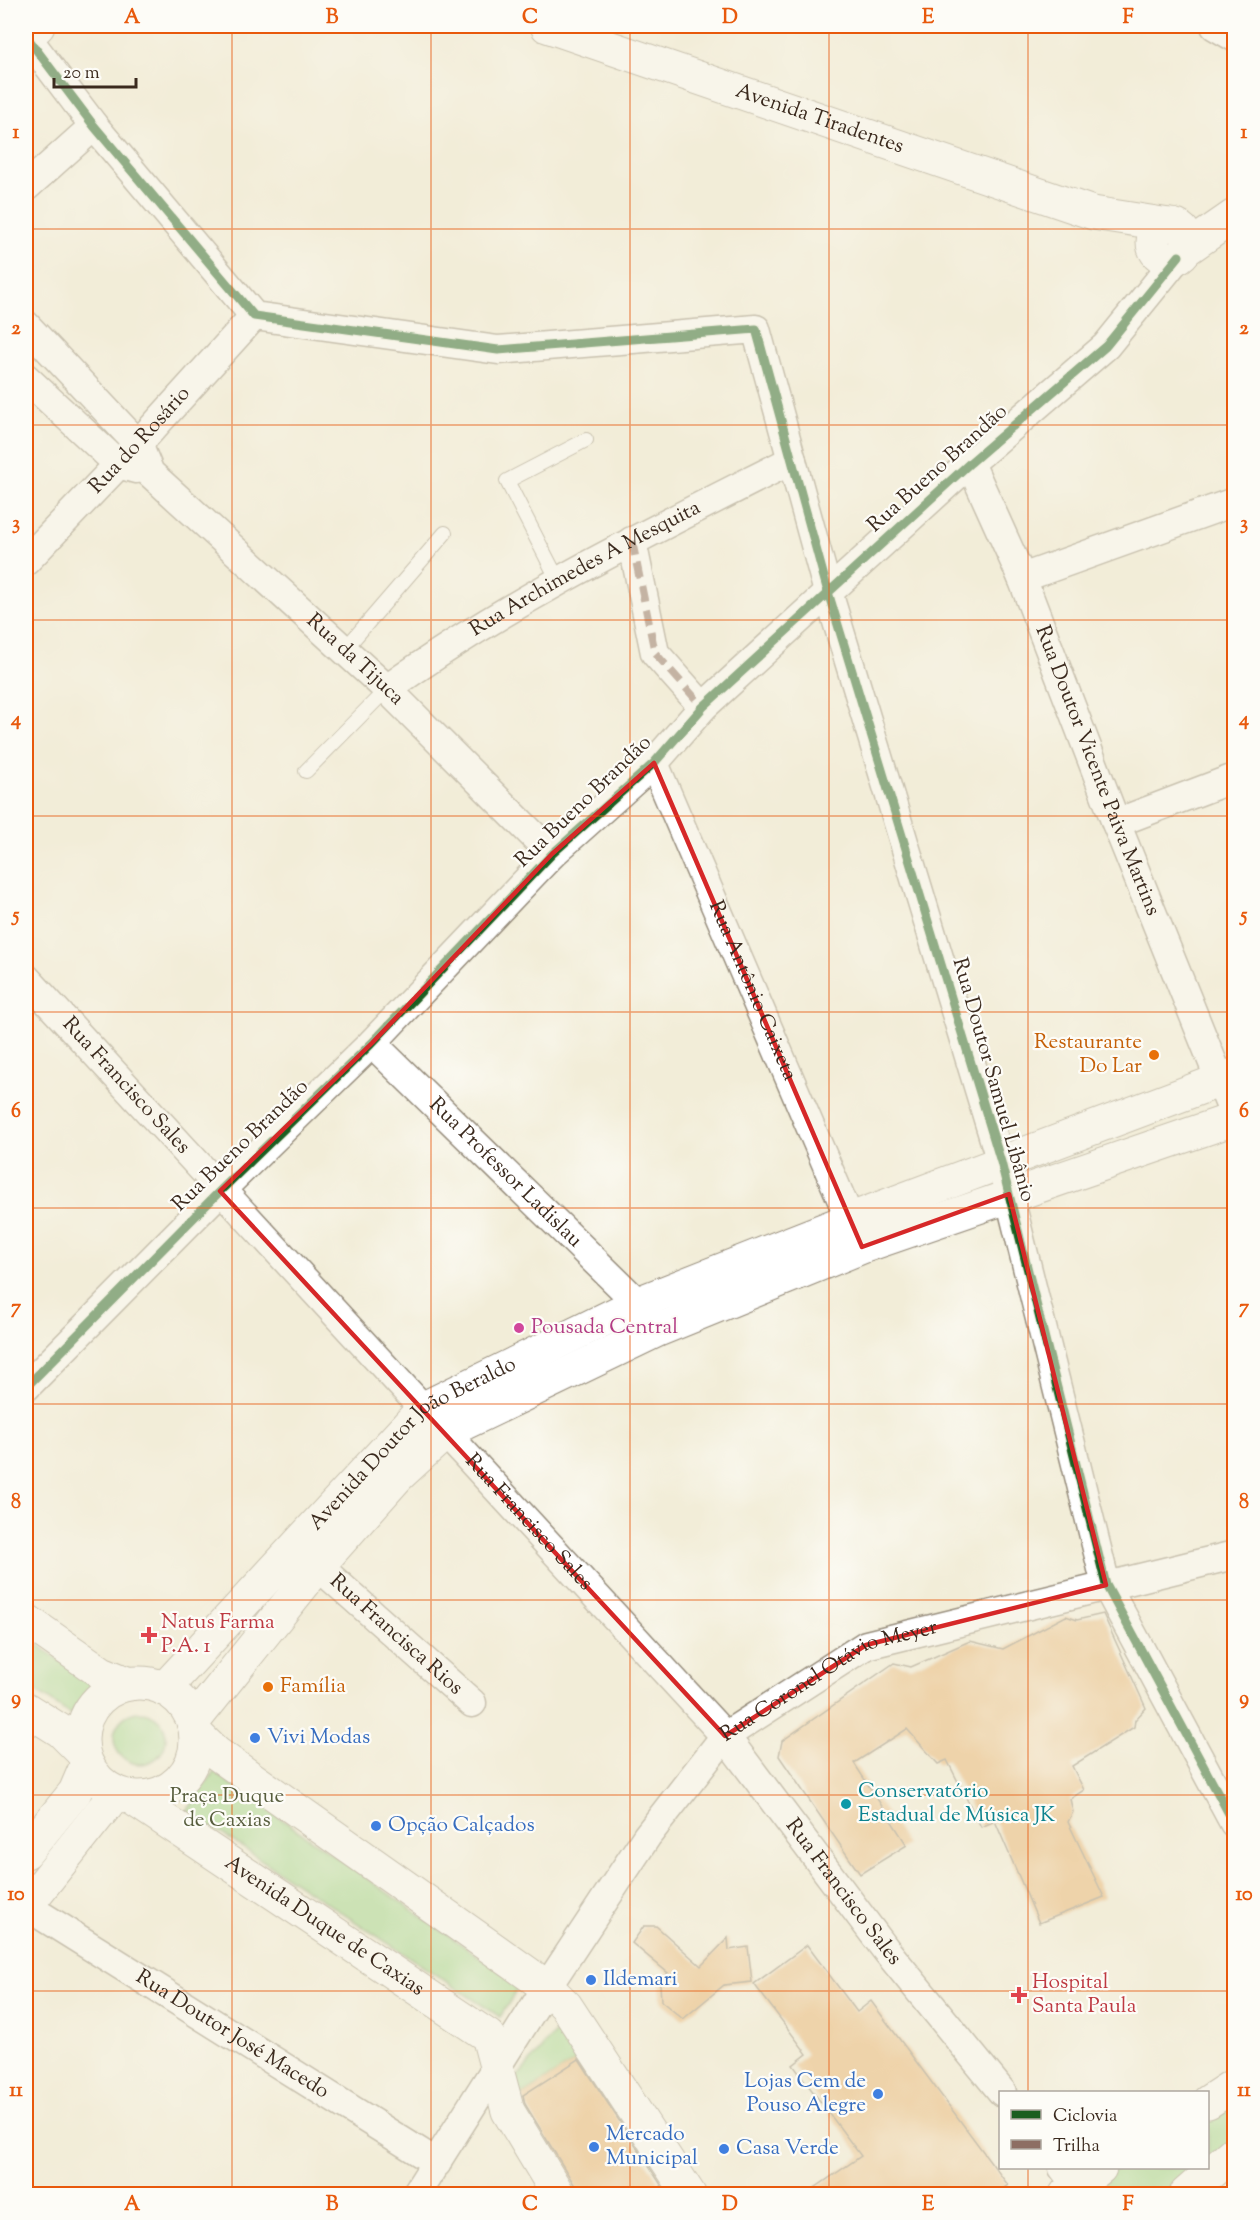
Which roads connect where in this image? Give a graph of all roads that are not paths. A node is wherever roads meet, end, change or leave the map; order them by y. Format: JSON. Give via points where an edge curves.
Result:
{"nodes":[{"id":1,"x":38,"y":26,"type":"edge"},
{"id":2,"x":547,"y":26,"type":"edge"},
{"id":3,"x":1215,"y":26,"type":"edge"},
{"id":4,"x":1234,"y":36,"type":"edge"},
{"id":5,"x":26,"y":37,"type":"edge"},
{"id":6,"x":94,"y":126,"type":"junction"},
{"id":7,"x":26,"y":187,"type":"edge"},
{"id":8,"x":1229,"y":219,"type":"edge"},
{"id":9,"x":1171,"y":244,"type":"junction"},
{"id":10,"x":254,"y":316,"type":"junction"},
{"id":11,"x":26,"y":325,"type":"edge"},
{"id":12,"x":26,"y":378,"type":"edge"},
{"id":13,"x":586,"y":440,"type":"dead end"},
{"id":14,"x":138,"y":444,"type":"junction"},
{"id":15,"x":792,"y":460,"type":"junction"},
{"id":16,"x":970,"y":463,"type":"junction"},
{"id":17,"x":118,"y":465,"type":"junction"},
{"id":18,"x":150,"y":473,"type":"junction"},
{"id":19,"x":1234,"y":502,"type":"edge"},
{"id":20,"x":445,"y":533,"type":"dead end"},
{"id":21,"x":632,"y":541,"type":"junction"},
{"id":22,"x":26,"y":561,"type":"edge"},
{"id":23,"x":1022,"y":578,"type":"junction"},
{"id":24,"x":559,"y":582,"type":"junction"},
{"id":25,"x":828,"y":592,"type":"junction"},
{"id":26,"x":345,"y":649,"type":"junction"},
{"id":27,"x":387,"y":689,"type":"junction"},
{"id":28,"x":704,"y":707,"type":"junction"},
{"id":29,"x":654,"y":762,"type":"junction"},
{"id":30,"x":306,"y":771,"type":"dead end"},
{"id":31,"x":1234,"y":778,"type":"edge"},
{"id":32,"x":1116,"y":822,"type":"junction"},
{"id":33,"x":552,"y":854,"type":"junction"},
{"id":34,"x":26,"y":978,"type":"edge"},
{"id":35,"x":372,"y":1043,"type":"junction"},
{"id":36,"x":1228,"y":1077,"type":"edge"},
{"id":37,"x":1234,"y":1117,"type":"edge"},
{"id":38,"x":1001,"y":1162,"type":"junction"},
{"id":39,"x":220,"y":1191,"type":"junction"},
{"id":40,"x":1010,"y":1194,"type":"junction"},
{"id":41,"x":856,"y":1233,"type":"junction"},
{"id":42,"x":638,"y":1303,"type":"junction"},
{"id":43,"x":658,"y":1330,"type":"junction"},
{"id":44,"x":26,"y":1387,"type":"edge"},
{"id":45,"x":424,"y":1408,"type":"junction"},
{"id":46,"x":446,"y":1432,"type":"junction"},
{"id":47,"x":1234,"y":1555,"type":"edge"},
{"id":48,"x":318,"y":1566,"type":"junction"},
{"id":49,"x":1106,"y":1584,"type":"junction"},
{"id":50,"x":26,"y":1620,"type":"edge"},
{"id":51,"x":129,"y":1684,"type":"junction"},
{"id":52,"x":164,"y":1689,"type":"junction"},
{"id":53,"x":472,"y":1703,"type":"dead end"},
{"id":54,"x":26,"y":1709,"type":"edge"},
{"id":55,"x":194,"y":1728,"type":"junction"},
{"id":56,"x":725,"y":1736,"type":"junction"},
{"id":57,"x":85,"y":1759,"type":"junction"},
{"id":58,"x":124,"y":1795,"type":"junction"},
{"id":59,"x":1234,"y":1823,"type":"edge"},
{"id":60,"x":26,"y":1852,"type":"edge"},
{"id":61,"x":26,"y":1906,"type":"edge"},
{"id":62,"x":547,"y":1987,"type":"junction"},
{"id":63,"x":496,"y":2070,"type":"junction"},
{"id":64,"x":1234,"y":2085,"type":"edge"},
{"id":65,"x":1001,"y":2091,"type":"edge"},
{"id":66,"x":1209,"y":2101,"type":"edge"},
{"id":67,"x":1234,"y":2152,"type":"edge"},
{"id":68,"x":437,"y":2163,"type":"junction"},
{"id":69,"x":416,"y":2194,"type":"edge"},
{"id":70,"x":558,"y":2194,"type":"edge"},
{"id":71,"x":688,"y":2194,"type":"edge"},
{"id":72,"x":1186,"y":2194,"type":"edge"}],
"edges":[{"from":1,"to":5,"type":"street"},
{"from":2,"to":9,"type":"street","name":"Avenida Tiradentes","via":[[1093,213]]},
{"from":3,"to":4,"type":"street"},
{"from":5,"to":6,"type":"street"},
{"from":6,"to":7,"type":"street"},
{"from":6,"to":10,"type":"street"},
{"from":8,"to":9,"type":"street"},
{"from":9,"to":16,"type":"street","name":"Rua Bueno Brandão","via":[[1138,310],[1106,346]]},
{"from":10,"to":14,"type":"street","name":"Rua do Rosário"},
{"from":10,"to":15,"type":"street","name":"Rua Doutor Samuel Libânio","via":[[498,350],[756,329]]},
{"from":11,"to":14,"type":"street","name":"Rua da Tijuca"},
{"from":12,"to":17,"type":"street","name":"Rua da Tijuca"},
{"from":13,"to":24,"type":"lane","via":[[507,481]]},
{"from":14,"to":17,"type":"street","name":"Rua do Rosário"},
{"from":14,"to":18,"type":"street","name":"Rua da Tijuca"},
{"from":15,"to":21,"type":"street","name":"Rua Archimedes A Mesquita"},
{"from":15,"to":25,"type":"street","name":"Rua Doutor Samuel Libânio"},
{"from":16,"to":23,"type":"street","name":"Rua Doutor Vicente Paiva Martins"},
{"from":16,"to":25,"type":"street","name":"Rua Bueno Brandão"},
{"from":17,"to":18,"type":"street","name":"Rua da Tijuca"},
{"from":17,"to":22,"type":"street","name":"Rua do Rosário"},
{"from":18,"to":26,"type":"street","name":"Rua da Tijuca"},
{"from":19,"to":23,"type":"street"},
{"from":20,"to":26,"type":"lane"},
{"from":21,"to":24,"type":"street","name":"Rua Archimedes A Mesquita"},
{"from":21,"to":28,"type":"street","via":[[655,653]]},
{"from":23,"to":32,"type":"street","name":"Rua Doutor Vicente Paiva Martins"},
{"from":24,"to":27,"type":"street","name":"Rua Archimedes A Mesquita","via":[[444,648]]},
{"from":25,"to":28,"type":"street","name":"Rua Bueno Brandão"},
{"from":25,"to":38,"type":"street","name":"Rua Doutor Samuel Libânio"},
{"from":26,"to":27,"type":"street","name":"Rua da Tijuca"},
{"from":27,"to":30,"type":"lane"},
{"from":27,"to":33,"type":"street","name":"Rua da Tijuca"},
{"from":28,"to":29,"type":"street","name":"Rua Bueno Brandão"},
{"from":29,"to":33,"type":"street","name":"Rua Bueno Brandão"},
{"from":29,"to":41,"type":"street","name":"Rua Antônio Caixeta"},
{"from":31,"to":32,"type":"street"},
{"from":32,"to":36,"type":"street","name":"Rua Doutor Vicente Paiva Martins"},
{"from":33,"to":35,"type":"street","name":"Rua Bueno Brandão"},
{"from":34,"to":39,"type":"street","name":"Rua Francisco Sales"},
{"from":35,"to":39,"type":"street","name":"Rua Bueno Brandão"},
{"from":35,"to":42,"type":"street","name":"Rua Professor Ladislau"},
{"from":36,"to":37,"type":"street","name":"Avenida Doutor João Beraldo"},
{"from":36,"to":38,"type":"street","name":"Avenida Doutor João Beraldo"},
{"from":37,"to":40,"type":"street","name":"Avenida Doutor João Beraldo"},
{"from":38,"to":40,"type":"street","name":"Rua Doutor Samuel Libânio"},
{"from":38,"to":41,"type":"street","name":"Avenida Doutor João Beraldo"},
{"from":39,"to":44,"type":"street","name":"Rua Bueno Brandão"},
{"from":39,"to":45,"type":"street","name":"Rua Francisco Sales"},
{"from":40,"to":41,"type":"street","name":"Avenida Doutor João Beraldo"},
{"from":40,"to":49,"type":"street","name":"Rua Doutor Samuel Libânio"},
{"from":41,"to":42,"type":"street","name":"Avenida Doutor João Beraldo"},
{"from":41,"to":43,"type":"street","name":"Avenida Doutor João Beraldo"},
{"from":42,"to":43,"type":"street","name":"Rua Professor Ladislau"},
{"from":42,"to":45,"type":"street","name":"Avenida Doutor João Beraldo"},
{"from":43,"to":46,"type":"street","name":"Avenida Doutor João Beraldo"},
{"from":45,"to":46,"type":"street","name":"Rua Francisco Sales"},
{"from":45,"to":52,"type":"street","name":"Avenida Doutor João Beraldo"},
{"from":46,"to":48,"type":"street","name":"Avenida Doutor João Beraldo","via":[[398,1476]]},
{"from":46,"to":56,"type":"street","name":"Rua Francisco Sales"},
{"from":47,"to":49,"type":"street","name":"Rua Coronel Otávio Meyer"},
{"from":48,"to":53,"type":"street","name":"Rua Francisca Rios"},
{"from":48,"to":55,"type":"street","name":"Avenida Doutor João Beraldo"},
{"from":49,"to":56,"type":"street","name":"Rua Coronel Otávio Meyer","via":[[866,1645]]},
{"from":49,"to":59,"type":"street","name":"Rua Doutor Samuel Libânio"},
{"from":50,"to":51,"type":"street","via":[[102,1673]]},
{"from":51,"to":52,"type":"street"},
{"from":51,"to":57,"type":"street","via":[[108,1692],[92,1708],[83,1730]]},
{"from":52,"to":55,"type":"street","via":[[182,1703]]},
{"from":54,"to":57,"type":"street","via":[[61,1731]]},
{"from":55,"to":58,"type":"street","via":[[192,1760],[179,1781],[158,1795]]},
{"from":55,"to":62,"type":"street","via":[[216,1753]]},
{"from":56,"to":62,"type":"street","name":"Rua Coronel Otávio Meyer","via":[[647,1836]]},
{"from":56,"to":65,"type":"street","name":"Rua Francisco Sales","via":[[886,1950]]},
{"from":57,"to":58,"type":"street","via":[[99,1782]]},
{"from":57,"to":60,"type":"street","via":[[75,1792]]},
{"from":58,"to":61,"type":"street"},
{"from":58,"to":63,"type":"street","name":"Avenida Duque de Caxias","via":[[488,2036]]},
{"from":61,"to":68,"type":"street","name":"Rua Doutor José Macedo"},
{"from":62,"to":63,"type":"street"},
{"from":62,"to":71,"type":"street","via":[[566,2006]]},
{"from":63,"to":68,"type":"street"},
{"from":63,"to":70,"type":"street","name":"Avenida Duque de Caxias","via":[[508,2111]]},
{"from":64,"to":66,"type":"street"},
{"from":67,"to":72,"type":"street"},
{"from":68,"to":69,"type":"street"}]}
